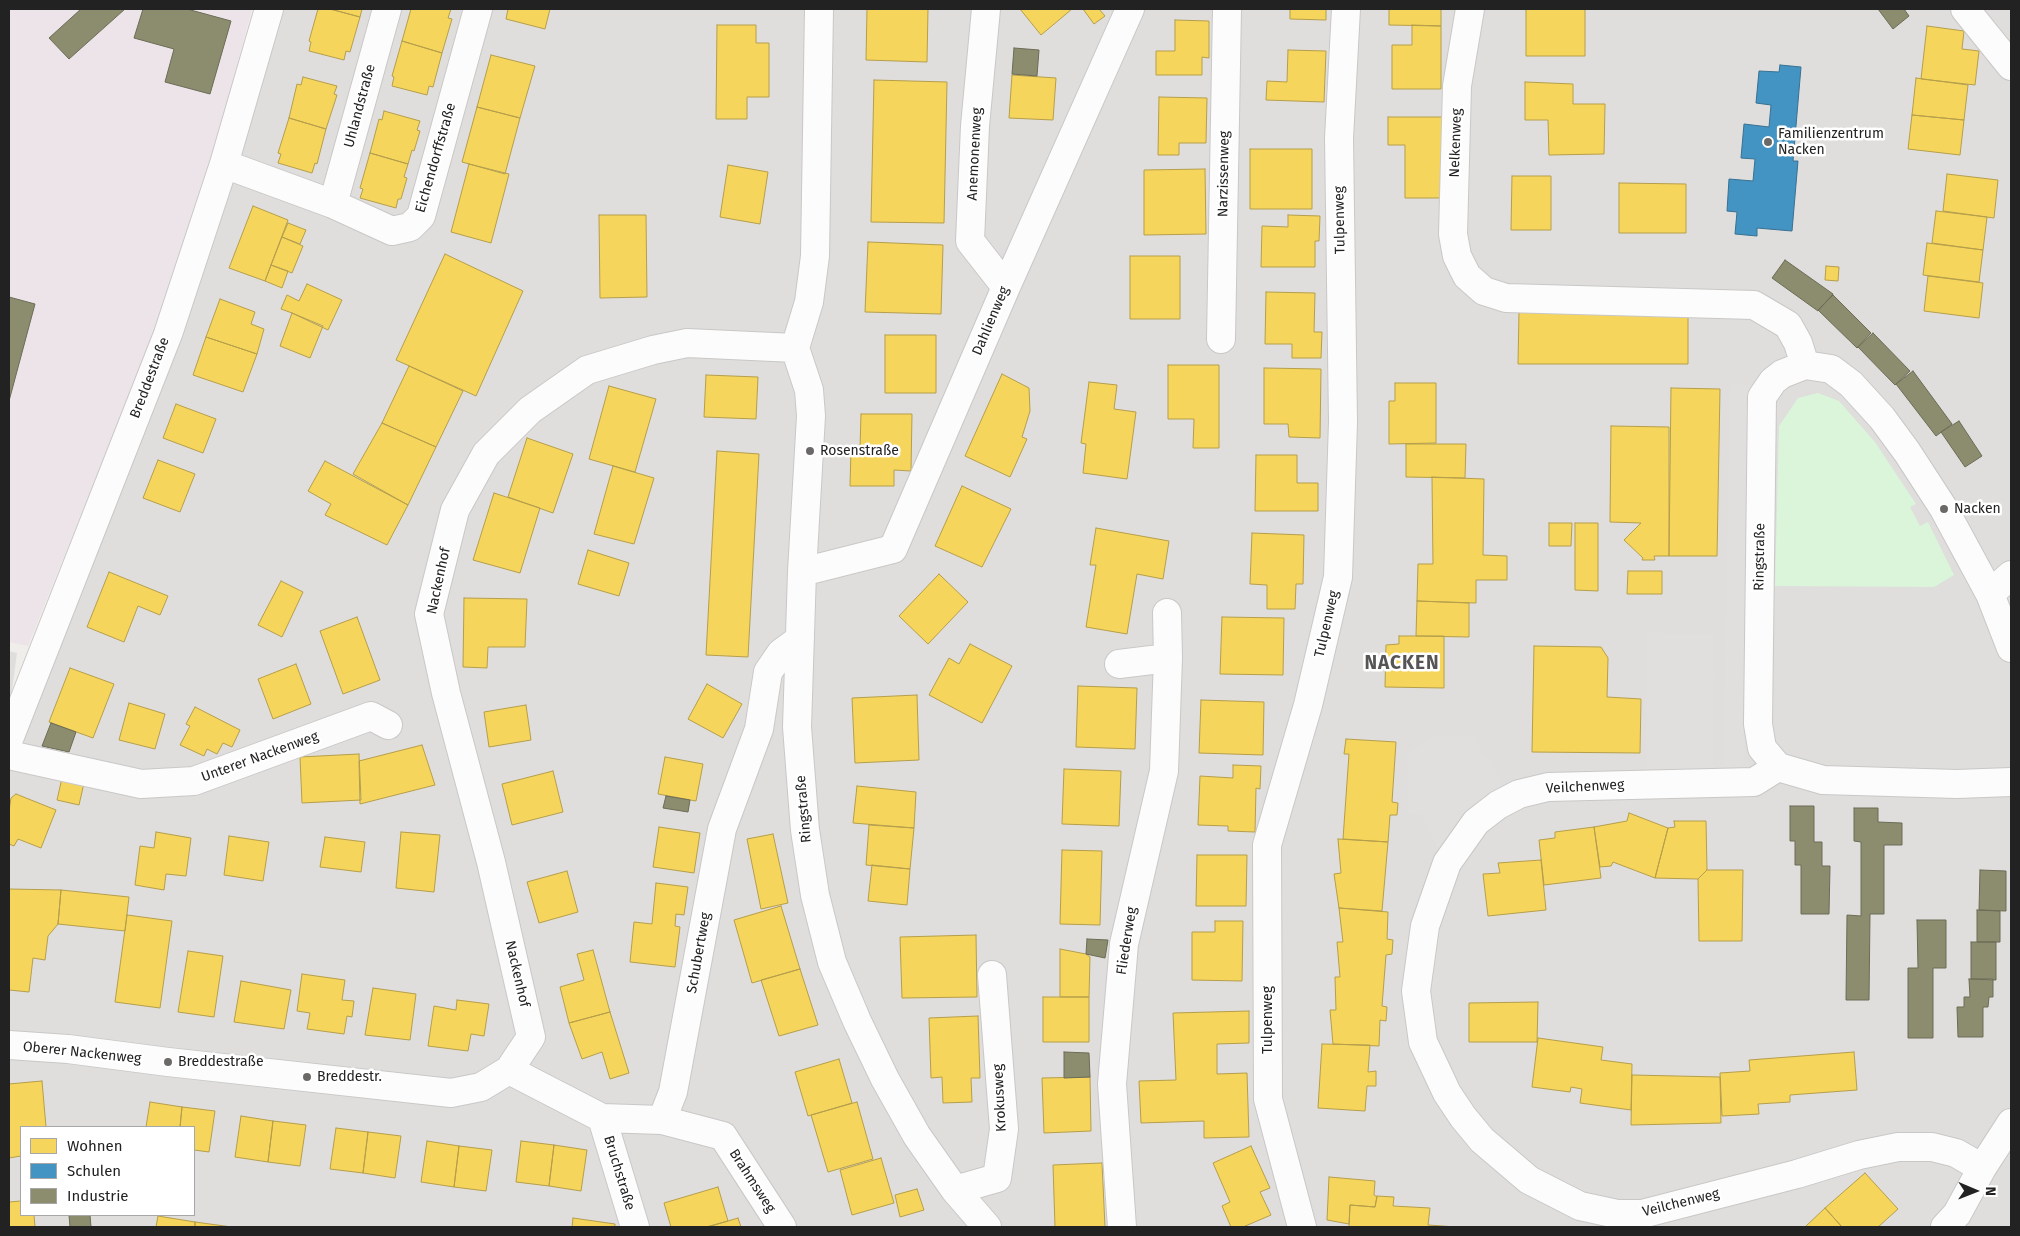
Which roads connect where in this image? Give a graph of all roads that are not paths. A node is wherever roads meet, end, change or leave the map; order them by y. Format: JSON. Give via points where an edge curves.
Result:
{"nodes":[{"id":1,"x":269,"y":9,"type":"edge"},
{"id":2,"x":387,"y":9,"type":"edge"},
{"id":3,"x":478,"y":9,"type":"edge"},
{"id":4,"x":819,"y":9,"type":"edge"},
{"id":5,"x":986,"y":9,"type":"edge"},
{"id":6,"x":1130,"y":9,"type":"edge"},
{"id":7,"x":1227,"y":9,"type":"edge"},
{"id":8,"x":1346,"y":9,"type":"edge"},
{"id":9,"x":1470,"y":9,"type":"edge"},
{"id":10,"x":1965,"y":9,"type":"edge"},
{"id":11,"x":2011,"y":66,"type":"edge"},
{"id":12,"x":224,"y":164,"type":"junction"},
{"id":13,"x":333,"y":204,"type":"junction"},
{"id":14,"x":1006,"y":287,"type":"junction"},
{"id":15,"x":1221,"y":340,"type":"dead end"},
{"id":16,"x":795,"y":348,"type":"junction"},
{"id":17,"x":1805,"y":365,"type":"junction"},
{"id":18,"x":802,"y":572,"type":"junction"},
{"id":19,"x":2011,"y":575,"type":"edge"},
{"id":20,"x":1990,"y":594,"type":"junction"},
{"id":21,"x":1167,"y":613,"type":"dead end"},
{"id":22,"x":800,"y":639,"type":"junction"},
{"id":23,"x":2011,"y":648,"type":"edge"},
{"id":24,"x":1168,"y":658,"type":"junction"},
{"id":25,"x":1120,"y":664,"type":"dead end"},
{"id":26,"x":388,"y":725,"type":"dead end"},
{"id":27,"x":9,"y":739,"type":"edge"},
{"id":28,"x":9,"y":754,"type":"edge"},
{"id":29,"x":1778,"y":767,"type":"junction"},
{"id":30,"x":2011,"y":782,"type":"edge"},
{"id":31,"x":992,"y":975,"type":"dead end"},
{"id":32,"x":9,"y":1045,"type":"edge"},
{"id":33,"x":509,"y":1070,"type":"junction"},
{"id":34,"x":602,"y":1118,"type":"junction"},
{"id":35,"x":662,"y":1120,"type":"junction"},
{"id":36,"x":2011,"y":1122,"type":"edge"},
{"id":37,"x":1982,"y":1168,"type":"junction"},
{"id":38,"x":955,"y":1190,"type":"junction"},
{"id":39,"x":635,"y":1227,"type":"edge"},
{"id":40,"x":782,"y":1227,"type":"edge"},
{"id":41,"x":987,"y":1227,"type":"edge"},
{"id":42,"x":1122,"y":1227,"type":"edge"},
{"id":43,"x":1302,"y":1227,"type":"edge"},
{"id":44,"x":1946,"y":1227,"type":"edge"}],
"edges":[{"from":1,"to":12,"type":"street","name":"Breddestraße"},
{"from":2,"to":13,"type":"street","name":"Uhlandstraße"},
{"from":3,"to":13,"type":"street","name":"Eichendorffstraße","via":[[421,216],[410,227],[392,231]]},
{"from":4,"to":16,"type":"street","via":[[815,256],[809,302]]},
{"from":5,"to":14,"type":"street","name":"Anemonenweg","via":[[975,126],[970,242]]},
{"from":6,"to":14,"type":"street","name":"Dahlienweg"},
{"from":7,"to":15,"type":"street","name":"Narzissenweg"},
{"from":8,"to":43,"type":"street","name":"Tulpenweg","via":[[1339,138],[1343,422],[1338,578],[1308,705],[1267,845],[1268,1099]]},
{"from":9,"to":17,"type":"street","name":"Nelkenweg","via":[[1457,86],[1453,234],[1457,256],[1467,276],[1484,291],[1506,298],[1754,305],[1788,325]]},
{"from":10,"to":11,"type":"street"},
{"from":12,"to":13,"type":"street","name":"Eichendorffstraße"},
{"from":12,"to":27,"type":"street","name":"Breddestraße","via":[[168,334]]},
{"from":14,"to":18,"type":"street","name":"Dahlienweg","via":[[893,549]]},
{"from":16,"to":18,"type":"street","name":"Ringstraße","via":[[809,390],[811,416]]},
{"from":16,"to":33,"type":"street","name":"Nackenhof","via":[[687,343],[587,370],[530,410],[486,454],[455,510],[429,614],[531,1037]]},
{"from":17,"to":20,"type":"street","via":[[1831,370],[1851,384],[1882,418],[1944,509]]},
{"from":17,"to":29,"type":"street","name":"Ringstraße","via":[[1782,374],[1762,397],[1758,724],[1762,748]]},
{"from":18,"to":22,"type":"street","name":"Ringstraße"},
{"from":19,"to":20,"type":"street"},
{"from":20,"to":23,"type":"street"},
{"from":21,"to":24,"type":"street","name":"Fliederweg"},
{"from":22,"to":35,"type":"street","name":"Schubertweg","via":[[781,653],[768,672],[759,730],[722,828],[673,1092]]},
{"from":22,"to":38,"type":"street","name":"Ringstraße","via":[[797,727],[805,830],[815,895],[832,962],[885,1079],[917,1136]]},
{"from":24,"to":25,"type":"street"},
{"from":24,"to":42,"type":"street","name":"Fliederweg","via":[[1164,771],[1124,944],[1112,1084]]},
{"from":26,"to":28,"type":"street","name":"Unterer Nackenweg","via":[[371,716],[194,781],[141,784]]},
{"from":29,"to":30,"type":"street","via":[[1823,780],[1957,784]]},
{"from":29,"to":37,"type":"street","name":"Veilchenweg","via":[[1754,782],[1548,787],[1519,794],[1498,804],[1476,822],[1447,863],[1425,926],[1416,991],[1423,1042],[1447,1093],[1482,1140],[1529,1180],[1580,1206],[1617,1214],[1642,1214],[1898,1147],[1932,1147],[1956,1153]]},
{"from":31,"to":38,"type":"street","name":"Krokusweg","via":[[1004,1129],[997,1178]]},
{"from":32,"to":33,"type":"street","name":"Oberer Nackenweg","via":[[451,1093],[481,1087]]},
{"from":33,"to":34,"type":"street"},
{"from":34,"to":35,"type":"street"},
{"from":34,"to":39,"type":"street","name":"Bruchstraße"},
{"from":35,"to":40,"type":"street","name":"Brahmsweg","via":[[722,1136]]},
{"from":36,"to":37,"type":"street"},
{"from":37,"to":44,"type":"street","via":[[1957,1214]]},
{"from":38,"to":41,"type":"street","name":"Ringstraße"}]}
